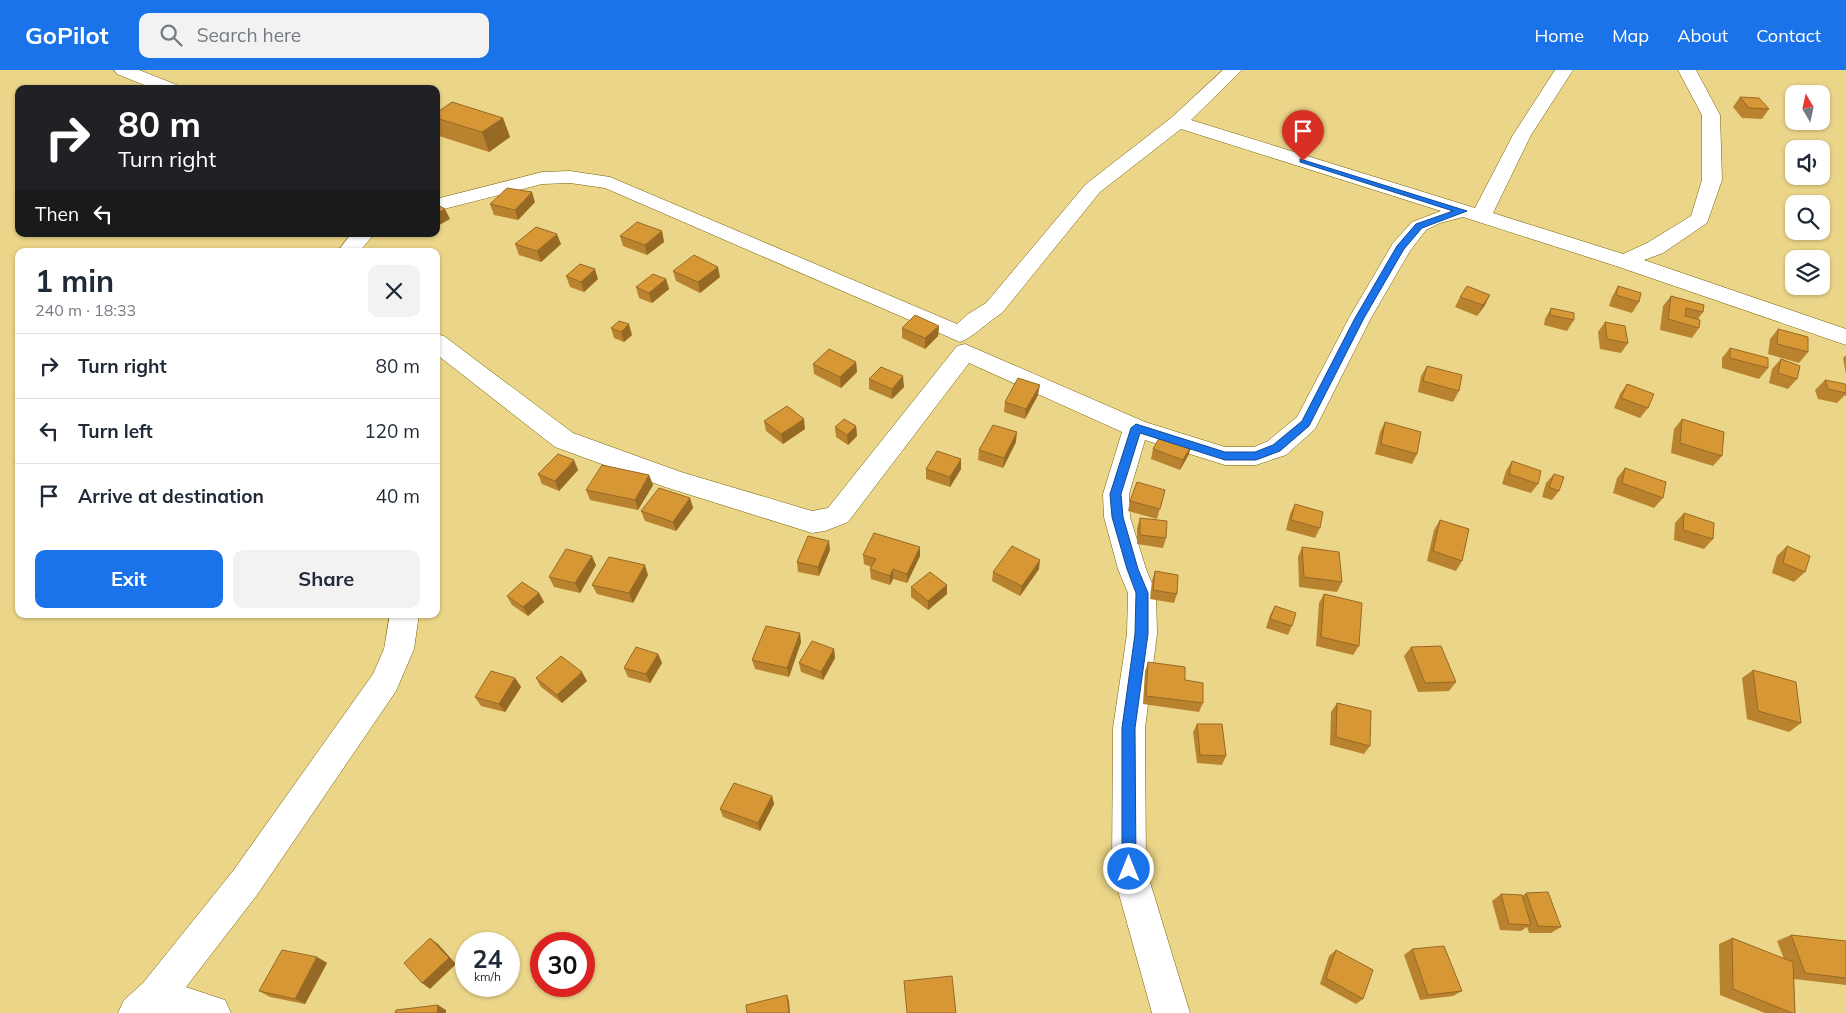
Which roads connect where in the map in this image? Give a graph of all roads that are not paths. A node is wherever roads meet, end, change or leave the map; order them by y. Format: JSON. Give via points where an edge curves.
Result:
{"nodes":[{"id":1,"x":123,"y":70,"type":"edge"},
{"id":2,"x":1233,"y":70,"type":"edge"},
{"id":3,"x":1564,"y":70,"type":"edge"},
{"id":4,"x":1687,"y":70,"type":"edge"},
{"id":5,"x":161,"y":85,"type":"edge"},
{"id":6,"x":1178,"y":122,"type":"junction"},
{"id":7,"x":440,"y":204,"type":"edge"},
{"id":8,"x":1472,"y":214,"type":"junction"},
{"id":9,"x":360,"y":237,"type":"edge"},
{"id":10,"x":351,"y":248,"type":"edge"},
{"id":11,"x":1624,"y":261,"type":"junction"},
{"id":12,"x":1846,"y":337,"type":"edge"},
{"id":13,"x":962,"y":343,"type":"junction"},
{"id":14,"x":440,"y":345,"type":"edge"},
{"id":15,"x":1136,"y":428,"type":"junction"},
{"id":16,"x":403,"y":618,"type":"edge"},
{"id":17,"x":146,"y":1004,"type":"edge"},
{"id":18,"x":212,"y":1013,"type":"edge"},
{"id":19,"x":1171,"y":1013,"type":"edge"}],
"edges":[{"from":1,"to":5,"type":"street"},
{"from":2,"to":6,"type":"street"},
{"from":3,"to":8,"type":"street"},
{"from":4,"to":11,"type":"street","via":[[1711,115],[1712,180],[1700,219],[1655,248]]},
{"from":6,"to":8,"type":"street"},
{"from":6,"to":13,"type":"street","via":[[1093,188],[994,308],[976,319]]},
{"from":7,"to":13,"type":"street","via":[[542,178],[570,177],[610,182]]},
{"from":8,"to":11,"type":"street"},
{"from":8,"to":15,"type":"street","via":[[1433,219],[1419,226],[1400,248],[1306,424],[1277,448],[1256,456],[1225,456]]},
{"from":9,"to":10,"type":"street"},
{"from":11,"to":12,"type":"street"},
{"from":13,"to":14,"type":"street","via":[[838,515],[812,522],[674,480],[564,440]]},
{"from":13,"to":15,"type":"street"},
{"from":15,"to":19,"type":"street","via":[[1116,494],[1118,517],[1142,593],[1142,634],[1129,728],[1129,869]]},
{"from":16,"to":17,"type":"street","via":[[399,649],[385,682],[245,883]]},
{"from":17,"to":18,"type":"street"}]}
